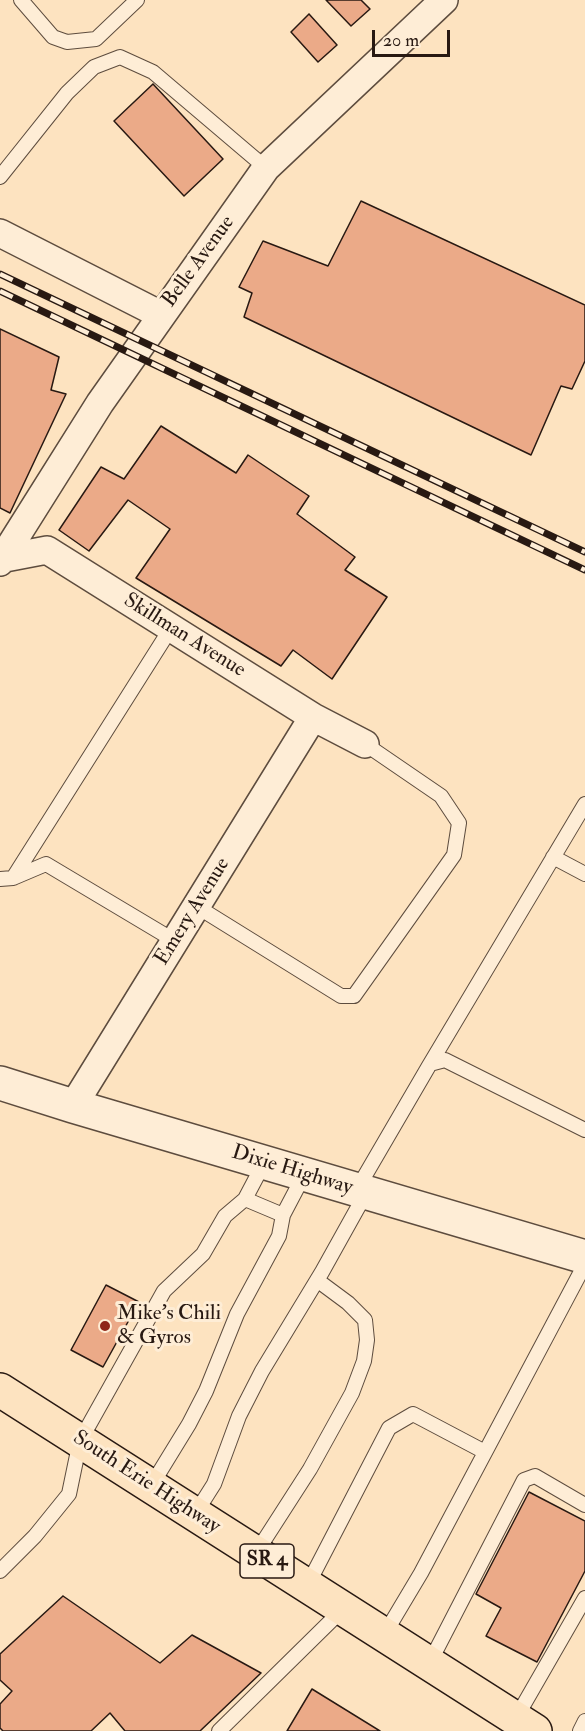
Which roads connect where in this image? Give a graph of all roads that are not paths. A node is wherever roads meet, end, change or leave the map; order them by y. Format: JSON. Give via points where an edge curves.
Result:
{"nodes":[{"id":1,"x":21,"y":0,"type":"edge"},
{"id":2,"x":137,"y":0,"type":"edge"},
{"id":3,"x":444,"y":0,"type":"edge"},
{"id":4,"x":266,"y":168,"type":"junction"},
{"id":5,"x":0,"y":177,"type":"edge"},
{"id":6,"x":0,"y":233,"type":"edge"},
{"id":7,"x":161,"y":315,"type":"junction"},
{"id":8,"x":1,"y":560,"type":"edge"},
{"id":9,"x":171,"y":628,"type":"junction"},
{"id":10,"x":313,"y":717,"type":"junction"},
{"id":11,"x":365,"y":744,"type":"joint"},
{"id":12,"x":585,"y":804,"type":"edge"},
{"id":13,"x":554,"y":857,"type":"junction"},
{"id":14,"x":585,"y":873,"type":"edge"},
{"id":15,"x":7,"y":878,"type":"edge"},
{"id":16,"x":196,"y":906,"type":"junction"},
{"id":17,"x":175,"y":941,"type":"junction"},
{"id":18,"x":430,"y":1064,"type":"junction"},
{"id":19,"x":0,"y":1083,"type":"edge"},
{"id":20,"x":73,"y":1106,"type":"junction"},
{"id":21,"x":585,"y":1130,"type":"edge"},
{"id":22,"x":264,"y":1163,"type":"junction"},
{"id":23,"x":304,"y":1175,"type":"junction"},
{"id":24,"x":361,"y":1192,"type":"junction"},
{"id":25,"x":245,"y":1199,"type":"junction"},
{"id":26,"x":283,"y":1215,"type":"junction"},
{"id":27,"x":585,"y":1257,"type":"edge"},
{"id":28,"x":585,"y":1264,"type":"edge"},
{"id":29,"x":317,"y":1281,"type":"junction"},
{"id":30,"x":1,"y":1393,"type":"edge"},
{"id":31,"x":81,"y":1441,"type":"junction"},
{"id":32,"x":485,"y":1452,"type":"junction"},
{"id":33,"x":150,"y":1486,"type":"junction"},
{"id":34,"x":585,"y":1505,"type":"edge"},
{"id":35,"x":195,"y":1514,"type":"junction"},
{"id":36,"x":256,"y":1553,"type":"junction"},
{"id":37,"x":0,"y":1571,"type":"edge"},
{"id":38,"x":307,"y":1586,"type":"junction"},
{"id":39,"x":585,"y":1598,"type":"edge"},
{"id":40,"x":344,"y":1609,"type":"junction"},
{"id":41,"x":384,"y":1635,"type":"junction"},
{"id":42,"x":429,"y":1664,"type":"junction"},
{"id":43,"x":585,"y":1721,"type":"edge"},
{"id":44,"x":519,"y":1727,"type":"edge"},
{"id":45,"x":219,"y":1731,"type":"edge"},
{"id":46,"x":580,"y":1731,"type":"edge"}],
"edges":[{"from":1,"to":2,"type":"lane","via":[[53,37],[68,42],[96,39]]},
{"from":3,"to":4,"type":"street","name":"Belle Avenue"},
{"from":4,"to":5,"type":"lane","via":[[153,72],[120,57],[94,67],[67,93]]},
{"from":4,"to":7,"type":"street","name":"Belle Avenue"},
{"from":6,"to":7,"type":"street"},
{"from":7,"to":8,"type":"street","name":"Belle Avenue"},
{"from":8,"to":9,"type":"street","name":"Skillman Avenue","via":[[47,550]]},
{"from":9,"to":10,"type":"street","name":"Skillman Avenue"},
{"from":9,"to":15,"type":"lane"},
{"from":10,"to":11,"type":"street","name":"Skillman Avenue"},
{"from":10,"to":16,"type":"street","name":"Emery Avenue"},
{"from":11,"to":16,"type":"lane","via":[[441,796],[459,824],[454,855],[354,996],[340,996]]},
{"from":12,"to":13,"type":"lane"},
{"from":13,"to":14,"type":"lane"},
{"from":13,"to":18,"type":"lane"},
{"from":15,"to":17,"type":"lane","via":[[46,864]]},
{"from":16,"to":17,"type":"street","name":"Emery Avenue"},
{"from":17,"to":20,"type":"street","name":"Emery Avenue"},
{"from":18,"to":21,"type":"lane","via":[[446,1060]]},
{"from":18,"to":24,"type":"lane"},
{"from":19,"to":20,"type":"street","name":"Dixie Highway"},
{"from":20,"to":22,"type":"street","name":"Dixie Highway"},
{"from":22,"to":23,"type":"street","name":"Dixie Highway"},
{"from":22,"to":25,"type":"lane"},
{"from":23,"to":24,"type":"street","name":"Dixie Highway"},
{"from":23,"to":26,"type":"lane"},
{"from":24,"to":27,"type":"street","name":"Dixie Highway"},
{"from":24,"to":29,"type":"lane"},
{"from":25,"to":26,"type":"lane"},
{"from":25,"to":31,"type":"lane","via":[[225,1216],[203,1254],[164,1291]]},
{"from":26,"to":33,"type":"lane","via":[[279,1236],[237,1314],[207,1391]]},
{"from":28,"to":32,"type":"lane"},
{"from":29,"to":35,"type":"lane","via":[[238,1416],[214,1484]]},
{"from":29,"to":36,"type":"lane","via":[[364,1320],[364,1361],[352,1393],[310,1470]]},
{"from":30,"to":31,"type":"main road","name":"South Erie Highway","number":"SR 4"},
{"from":31,"to":33,"type":"main road","name":"South Erie Highway","number":"SR 4"},
{"from":31,"to":37,"type":"lane","via":[[69,1494]]},
{"from":32,"to":38,"type":"lane","via":[[413,1414],[389,1428]]},
{"from":32,"to":41,"type":"lane"},
{"from":33,"to":35,"type":"main road","name":"South Erie Highway","number":"SR 4"},
{"from":34,"to":42,"type":"lane","via":[[535,1476],[524,1480]]},
{"from":35,"to":36,"type":"main road","name":"South Erie Highway","number":"SR 4"},
{"from":36,"to":38,"type":"main road","name":"South Erie Highway","number":"SR 4"},
{"from":38,"to":40,"type":"main road","name":"South Erie Highway","number":"SR 4"},
{"from":39,"to":44,"type":"lane"},
{"from":40,"to":41,"type":"main road","name":"South Erie Highway","number":"SR 4"},
{"from":40,"to":45,"type":"lane"},
{"from":41,"to":42,"type":"main road","name":"South Erie Highway","number":"SR 4"},
{"from":42,"to":44,"type":"main road","name":"South Erie Highway","number":"SR 4"},
{"from":43,"to":46,"type":"lane"}]}
